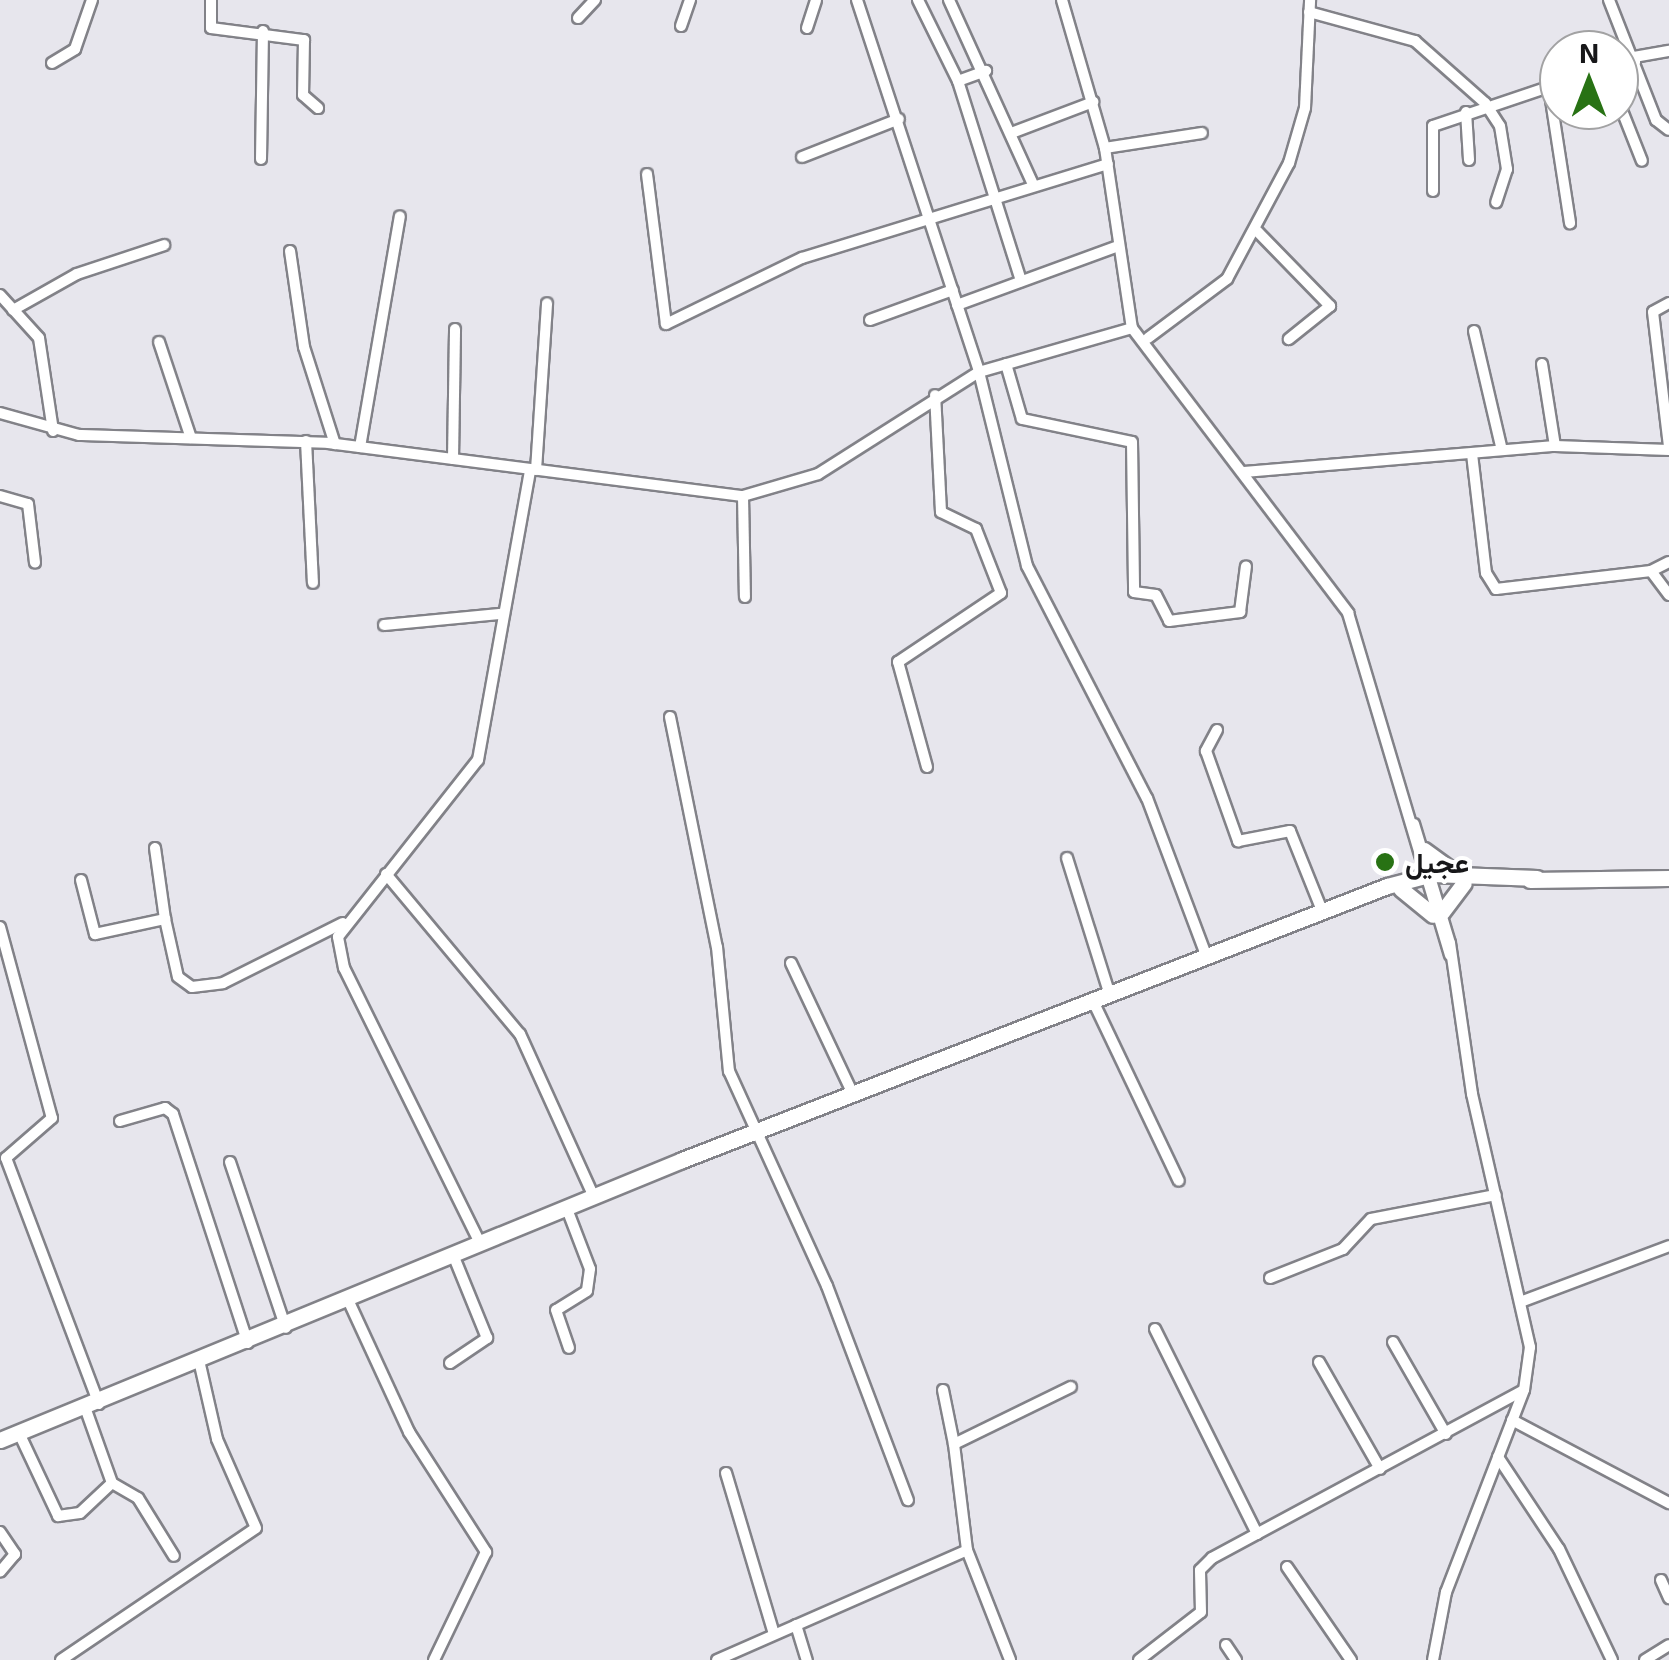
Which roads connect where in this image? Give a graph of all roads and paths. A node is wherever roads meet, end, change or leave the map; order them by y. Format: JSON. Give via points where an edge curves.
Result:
{"nodes":[{"id":1,"x":92,"y":0,"type":"edge"},
{"id":2,"x":211,"y":0,"type":"edge"},
{"id":3,"x":595,"y":0,"type":"edge"},
{"id":4,"x":690,"y":0,"type":"edge"},
{"id":5,"x":816,"y":0,"type":"edge"},
{"id":6,"x":857,"y":0,"type":"edge"},
{"id":7,"x":918,"y":0,"type":"edge"},
{"id":8,"x":950,"y":0,"type":"edge"},
{"id":9,"x":1062,"y":0,"type":"edge"},
{"id":10,"x":1608,"y":0,"type":"edge"},
{"id":11,"x":1309,"y":6,"type":"edge"},
{"id":12,"x":578,"y":18,"type":"dead end"},
{"id":13,"x":681,"y":26,"type":"dead end"},
{"id":14,"x":807,"y":28,"type":"dead end"},
{"id":15,"x":1622,"y":30,"type":"edge"},
{"id":16,"x":263,"y":31,"type":"junction"},
{"id":17,"x":1669,"y":52,"type":"edge"},
{"id":18,"x":1639,"y":58,"type":"edge"},
{"id":19,"x":52,"y":63,"type":"dead end"},
{"id":20,"x":986,"y":71,"type":"junction"},
{"id":21,"x":1639,"y":71,"type":"edge"},
{"id":22,"x":958,"y":82,"type":"junction"},
{"id":23,"x":1539,"y":90,"type":"edge"},
{"id":24,"x":1093,"y":102,"type":"junction"},
{"id":25,"x":1485,"y":102,"type":"junction"},
{"id":26,"x":318,"y":108,"type":"dead end"},
{"id":27,"x":1466,"y":112,"type":"junction"},
{"id":28,"x":899,"y":119,"type":"junction"},
{"id":29,"x":1559,"y":130,"type":"edge"},
{"id":30,"x":1630,"y":130,"type":"edge"},
{"id":31,"x":1669,"y":130,"type":"edge"},
{"id":32,"x":1014,"y":132,"type":"junction"},
{"id":33,"x":1202,"y":133,"type":"dead end"},
{"id":34,"x":1105,"y":148,"type":"junction"},
{"id":35,"x":802,"y":156,"type":"dead end"},
{"id":36,"x":261,"y":159,"type":"dead end"},
{"id":37,"x":1470,"y":160,"type":"dead end"},
{"id":38,"x":1642,"y":160,"type":"dead end"},
{"id":39,"x":1108,"y":164,"type":"junction"},
{"id":40,"x":647,"y":174,"type":"dead end"},
{"id":41,"x":1033,"y":184,"type":"junction"},
{"id":42,"x":1433,"y":191,"type":"dead end"},
{"id":43,"x":994,"y":196,"type":"junction"},
{"id":44,"x":1496,"y":202,"type":"dead end"},
{"id":45,"x":400,"y":216,"type":"dead end"},
{"id":46,"x":930,"y":216,"type":"junction"},
{"id":47,"x":1570,"y":223,"type":"dead end"},
{"id":48,"x":1257,"y":230,"type":"junction"},
{"id":49,"x":164,"y":245,"type":"dead end"},
{"id":50,"x":1118,"y":246,"type":"junction"},
{"id":51,"x":290,"y":251,"type":"dead end"},
{"id":52,"x":1020,"y":281,"type":"junction"},
{"id":53,"x":953,"y":290,"type":"junction"},
{"id":54,"x":0,"y":294,"type":"edge"},
{"id":55,"x":547,"y":303,"type":"dead end"},
{"id":56,"x":957,"y":304,"type":"junction"},
{"id":57,"x":1669,"y":304,"type":"edge"},
{"id":58,"x":13,"y":310,"type":"junction"},
{"id":59,"x":870,"y":320,"type":"dead end"},
{"id":60,"x":1132,"y":328,"type":"junction"},
{"id":61,"x":455,"y":330,"type":"dead end"},
{"id":62,"x":1474,"y":331,"type":"dead end"},
{"id":63,"x":1148,"y":338,"type":"junction"},
{"id":64,"x":1289,"y":338,"type":"dead end"},
{"id":65,"x":159,"y":342,"type":"dead end"},
{"id":66,"x":1006,"y":364,"type":"junction"},
{"id":67,"x":1542,"y":364,"type":"dead end"},
{"id":68,"x":978,"y":372,"type":"junction"},
{"id":69,"x":935,"y":394,"type":"junction"},
{"id":70,"x":0,"y":413,"type":"edge"},
{"id":71,"x":53,"y":431,"type":"junction"},
{"id":72,"x":191,"y":438,"type":"junction"},
{"id":73,"x":306,"y":442,"type":"junction"},
{"id":74,"x":335,"y":444,"type":"junction"},
{"id":75,"x":1555,"y":446,"type":"junction"},
{"id":76,"x":360,"y":447,"type":"junction"},
{"id":77,"x":1669,"y":448,"type":"edge"},
{"id":78,"x":1502,"y":450,"type":"junction"},
{"id":79,"x":1472,"y":454,"type":"junction"},
{"id":80,"x":453,"y":459,"type":"junction"},
{"id":81,"x":533,"y":470,"type":"junction"},
{"id":82,"x":1244,"y":472,"type":"junction"},
{"id":83,"x":0,"y":496,"type":"edge"},
{"id":84,"x":742,"y":496,"type":"junction"},
{"id":85,"x":1669,"y":562,"type":"edge"},
{"id":86,"x":35,"y":563,"type":"dead end"},
{"id":87,"x":1246,"y":566,"type":"dead end"},
{"id":88,"x":1651,"y":570,"type":"junction"},
{"id":89,"x":313,"y":583,"type":"dead end"},
{"id":90,"x":1669,"y":595,"type":"edge"},
{"id":91,"x":745,"y":596,"type":"dead end"},
{"id":92,"x":499,"y":614,"type":"junction"},
{"id":93,"x":384,"y":625,"type":"dead end"},
{"id":94,"x":670,"y":717,"type":"dead end"},
{"id":95,"x":1217,"y":730,"type":"dead end"},
{"id":96,"x":927,"y":767,"type":"dead end"},
{"id":97,"x":155,"y":848,"type":"dead end"},
{"id":98,"x":1420,"y":853,"type":"junction"},
{"id":99,"x":1068,"y":858,"type":"dead end"},
{"id":100,"x":386,"y":874,"type":"junction"},
{"id":101,"x":1461,"y":878,"type":"junction"},
{"id":102,"x":1669,"y":878,"type":"edge"},
{"id":103,"x":1428,"y":879,"type":"junction"},
{"id":104,"x":81,"y":880,"type":"dead end"},
{"id":105,"x":1402,"y":885,"type":"junction"},
{"id":106,"x":1324,"y":914,"type":"junction"},
{"id":107,"x":1438,"y":914,"type":"junction"},
{"id":108,"x":165,"y":919,"type":"junction"},
{"id":109,"x":343,"y":923,"type":"junction"},
{"id":110,"x":0,"y":927,"type":"edge"},
{"id":111,"x":1208,"y":959,"type":"junction"},
{"id":112,"x":791,"y":963,"type":"dead end"},
{"id":113,"x":1110,"y":995,"type":"junction"},
{"id":114,"x":1093,"y":1001,"type":"junction"},
{"id":115,"x":853,"y":1094,"type":"junction"},
{"id":116,"x":120,"y":1121,"type":"dead end"},
{"id":117,"x":754,"y":1132,"type":"junction"},
{"id":118,"x":3,"y":1147,"type":"edge"},
{"id":119,"x":230,"y":1162,"type":"dead end"},
{"id":120,"x":1178,"y":1181,"type":"dead end"},
{"id":121,"x":1496,"y":1195,"type":"junction"},
{"id":122,"x":594,"y":1196,"type":"junction"},
{"id":123,"x":567,"y":1208,"type":"junction"},
{"id":124,"x":481,"y":1244,"type":"junction"},
{"id":125,"x":1669,"y":1246,"type":"edge"},
{"id":126,"x":454,"y":1257,"type":"junction"},
{"id":127,"x":1270,"y":1278,"type":"dead end"},
{"id":128,"x":1523,"y":1301,"type":"junction"},
{"id":129,"x":349,"y":1302,"type":"junction"},
{"id":130,"x":286,"y":1329,"type":"junction"},
{"id":131,"x":1155,"y":1329,"type":"dead end"},
{"id":132,"x":1393,"y":1342,"type":"dead end"},
{"id":133,"x":249,"y":1344,"type":"junction"},
{"id":134,"x":569,"y":1348,"type":"dead end"},
{"id":135,"x":1319,"y":1362,"type":"dead end"},
{"id":136,"x":450,"y":1363,"type":"dead end"},
{"id":137,"x":200,"y":1365,"type":"junction"},
{"id":138,"x":1071,"y":1387,"type":"dead end"},
{"id":139,"x":943,"y":1390,"type":"dead end"},
{"id":140,"x":1524,"y":1390,"type":"junction"},
{"id":141,"x":93,"y":1407,"type":"junction"},
{"id":142,"x":1512,"y":1420,"type":"junction"},
{"id":143,"x":19,"y":1433,"type":"junction"},
{"id":144,"x":1446,"y":1434,"type":"junction"},
{"id":145,"x":0,"y":1440,"type":"edge"},
{"id":146,"x":954,"y":1444,"type":"junction"},
{"id":147,"x":1498,"y":1457,"type":"junction"},
{"id":148,"x":1380,"y":1469,"type":"junction"},
{"id":149,"x":726,"y":1473,"type":"dead end"},
{"id":150,"x":112,"y":1484,"type":"junction"},
{"id":151,"x":908,"y":1500,"type":"dead end"},
{"id":152,"x":1669,"y":1503,"type":"edge"},
{"id":153,"x":0,"y":1532,"type":"edge"},
{"id":154,"x":1258,"y":1534,"type":"junction"},
{"id":155,"x":967,"y":1550,"type":"junction"},
{"id":156,"x":174,"y":1556,"type":"dead end"},
{"id":157,"x":1286,"y":1567,"type":"dead end"},
{"id":158,"x":0,"y":1572,"type":"edge"},
{"id":159,"x":1662,"y":1580,"type":"dead end"},
{"id":160,"x":1669,"y":1598,"type":"edge"},
{"id":161,"x":796,"y":1625,"type":"junction"},
{"id":162,"x":774,"y":1634,"type":"junction"},
{"id":163,"x":1226,"y":1645,"type":"dead end"},
{"id":164,"x":1669,"y":1646,"type":"edge"},
{"id":165,"x":61,"y":1660,"type":"edge"},
{"id":166,"x":434,"y":1660,"type":"edge"},
{"id":167,"x":717,"y":1660,"type":"edge"},
{"id":168,"x":807,"y":1660,"type":"edge"},
{"id":169,"x":1010,"y":1660,"type":"edge"},
{"id":170,"x":1139,"y":1660,"type":"edge"},
{"id":171,"x":1236,"y":1660,"type":"edge"},
{"id":172,"x":1351,"y":1660,"type":"edge"},
{"id":173,"x":1433,"y":1660,"type":"edge"},
{"id":174,"x":1612,"y":1660,"type":"edge"},
{"id":175,"x":1645,"y":1660,"type":"edge"}],
"edges":[{"from":1,"to":19,"type":"street","via":[[75,49]]},
{"from":2,"to":16,"type":"street","via":[[212,28]]},
{"from":3,"to":12,"type":"street"},
{"from":4,"to":13,"type":"street"},
{"from":5,"to":14,"type":"street"},
{"from":6,"to":28,"type":"street"},
{"from":7,"to":22,"type":"street"},
{"from":8,"to":20,"type":"street"},
{"from":9,"to":24,"type":"street"},
{"from":10,"to":15,"type":"street"},
{"from":11,"to":25,"type":"street","via":[[1414,41]]},
{"from":11,"to":48,"type":"street","via":[[1300,136]]},
{"from":16,"to":26,"type":"street","via":[[304,40],[303,95]]},
{"from":16,"to":36,"type":"street"},
{"from":17,"to":18,"type":"street"},
{"from":20,"to":22,"type":"street"},
{"from":20,"to":32,"type":"street"},
{"from":21,"to":31,"type":"street","via":[[1656,120]]},
{"from":22,"to":43,"type":"street"},
{"from":23,"to":25,"type":"street"},
{"from":24,"to":32,"type":"street"},
{"from":24,"to":34,"type":"street"},
{"from":25,"to":27,"type":"street"},
{"from":25,"to":44,"type":"street","via":[[1507,170]]},
{"from":27,"to":37,"type":"street"},
{"from":27,"to":42,"type":"street","via":[[1431,130]]},
{"from":28,"to":35,"type":"street"},
{"from":28,"to":46,"type":"street"},
{"from":29,"to":47,"type":"street"},
{"from":30,"to":38,"type":"street"},
{"from":32,"to":41,"type":"street"},
{"from":33,"to":34,"type":"street"},
{"from":34,"to":39,"type":"street"},
{"from":39,"to":41,"type":"street"},
{"from":39,"to":50,"type":"street"},
{"from":40,"to":46,"type":"street","via":[[666,324],[802,258]]},
{"from":41,"to":43,"type":"street"},
{"from":43,"to":46,"type":"street"},
{"from":43,"to":52,"type":"street"},
{"from":45,"to":76,"type":"street"},
{"from":46,"to":53,"type":"street"},
{"from":48,"to":63,"type":"street","via":[[1211,298]]},
{"from":48,"to":64,"type":"street","via":[[1330,306]]},
{"from":49,"to":58,"type":"street","via":[[77,274]]},
{"from":50,"to":52,"type":"street"},
{"from":50,"to":60,"type":"street"},
{"from":51,"to":74,"type":"street","via":[[304,347]]},
{"from":52,"to":56,"type":"street"},
{"from":53,"to":56,"type":"street"},
{"from":53,"to":59,"type":"street"},
{"from":54,"to":58,"type":"street"},
{"from":55,"to":81,"type":"street"},
{"from":56,"to":68,"type":"street"},
{"from":57,"to":77,"type":"street","via":[[1653,312]]},
{"from":58,"to":71,"type":"street","via":[[45,354]]},
{"from":60,"to":63,"type":"street"},
{"from":60,"to":66,"type":"street"},
{"from":61,"to":80,"type":"street"},
{"from":62,"to":78,"type":"street"},
{"from":63,"to":82,"type":"street"},
{"from":65,"to":72,"type":"street"},
{"from":66,"to":68,"type":"street"},
{"from":66,"to":87,"type":"street","via":[[1022,418],[1132,442],[1134,592],[1156,595],[1169,621],[1240,612]]},
{"from":67,"to":75,"type":"street"},
{"from":68,"to":69,"type":"street"},
{"from":68,"to":111,"type":"street","via":[[1027,566],[1147,798]]},
{"from":69,"to":84,"type":"street","via":[[818,474]]},
{"from":69,"to":96,"type":"street","via":[[941,512],[976,529],[1001,598],[898,662]]},
{"from":70,"to":71,"type":"street"},
{"from":71,"to":72,"type":"street"},
{"from":72,"to":73,"type":"street"},
{"from":73,"to":74,"type":"street"},
{"from":73,"to":89,"type":"street"},
{"from":74,"to":76,"type":"street"},
{"from":75,"to":77,"type":"street"},
{"from":75,"to":78,"type":"street"},
{"from":76,"to":80,"type":"street"},
{"from":78,"to":79,"type":"street"},
{"from":79,"to":82,"type":"street"},
{"from":79,"to":88,"type":"street","via":[[1486,574],[1496,589]]},
{"from":80,"to":81,"type":"street"},
{"from":81,"to":84,"type":"street"},
{"from":81,"to":92,"type":"street"},
{"from":82,"to":98,"type":"street","via":[[1348,613]]},
{"from":83,"to":86,"type":"street","via":[[28,504]]},
{"from":84,"to":91,"type":"street"},
{"from":85,"to":88,"type":"street"},
{"from":88,"to":90,"type":"street"},
{"from":92,"to":93,"type":"street"},
{"from":92,"to":100,"type":"street","via":[[478,760]]},
{"from":94,"to":117,"type":"street","via":[[717,948],[726,1059]]},
{"from":95,"to":106,"type":"street","via":[[1206,751],[1238,841],[1290,830]]},
{"from":97,"to":108,"type":"street"},
{"from":98,"to":101,"type":"main road"},
{"from":98,"to":103,"type":"street"},
{"from":98,"to":105,"type":"main road"},
{"from":99,"to":113,"type":"street"},
{"from":100,"to":109,"type":"street"},
{"from":100,"to":122,"type":"street","via":[[529,1047]]},
{"from":101,"to":102,"type":"main road"},
{"from":101,"to":103,"type":"main road"},
{"from":101,"to":107,"type":"main road"},
{"from":103,"to":105,"type":"main road"},
{"from":103,"to":107,"type":"street"},
{"from":104,"to":108,"type":"street","via":[[95,934]]},
{"from":105,"to":106,"type":"main road"},
{"from":105,"to":107,"type":"main road"},
{"from":106,"to":111,"type":"main road"},
{"from":107,"to":121,"type":"street"},
{"from":108,"to":109,"type":"street","via":[[178,977],[192,988],[222,983]]},
{"from":109,"to":124,"type":"street","via":[[344,968]]},
{"from":110,"to":118,"type":"street","via":[[52,1118],[49,1130]]},
{"from":111,"to":113,"type":"main road"},
{"from":112,"to":115,"type":"street"},
{"from":113,"to":114,"type":"main road"},
{"from":114,"to":115,"type":"main road"},
{"from":114,"to":120,"type":"street"},
{"from":115,"to":117,"type":"main road"},
{"from":116,"to":133,"type":"street","via":[[165,1108],[173,1114]]},
{"from":117,"to":122,"type":"main road"},
{"from":117,"to":151,"type":"street","via":[[827,1286]]},
{"from":118,"to":141,"type":"street"},
{"from":119,"to":130,"type":"street"},
{"from":121,"to":127,"type":"street","via":[[1370,1219],[1343,1249]]},
{"from":121,"to":128,"type":"street"},
{"from":122,"to":123,"type":"main road"},
{"from":123,"to":124,"type":"main road"},
{"from":123,"to":134,"type":"street","via":[[590,1270],[587,1292],[556,1310]]},
{"from":124,"to":126,"type":"main road"},
{"from":125,"to":128,"type":"street"},
{"from":126,"to":129,"type":"main road"},
{"from":126,"to":136,"type":"street","via":[[487,1338]]},
{"from":128,"to":140,"type":"street"},
{"from":129,"to":130,"type":"main road"},
{"from":129,"to":166,"type":"street","via":[[409,1432],[486,1552]]},
{"from":130,"to":133,"type":"main road"},
{"from":131,"to":154,"type":"street"},
{"from":132,"to":144,"type":"street"},
{"from":133,"to":137,"type":"main road"},
{"from":135,"to":148,"type":"street"},
{"from":137,"to":141,"type":"main road"},
{"from":137,"to":165,"type":"street","via":[[217,1440],[256,1528]]},
{"from":138,"to":146,"type":"street"},
{"from":139,"to":146,"type":"street"},
{"from":140,"to":142,"type":"street"},
{"from":140,"to":144,"type":"street"},
{"from":141,"to":143,"type":"main road"},
{"from":141,"to":150,"type":"street"},
{"from":142,"to":147,"type":"street"},
{"from":142,"to":152,"type":"street"},
{"from":143,"to":145,"type":"main road"},
{"from":143,"to":150,"type":"street","via":[[58,1516],[80,1513]]},
{"from":144,"to":148,"type":"street"},
{"from":146,"to":155,"type":"street"},
{"from":147,"to":173,"type":"street","via":[[1446,1592]]},
{"from":147,"to":174,"type":"street","via":[[1552,1536]]},
{"from":148,"to":154,"type":"street"},
{"from":149,"to":162,"type":"street"},
{"from":150,"to":156,"type":"street","via":[[138,1498]]},
{"from":153,"to":158,"type":"street","via":[[14,1554]]},
{"from":154,"to":170,"type":"street","via":[[1204,1565],[1201,1612]]},
{"from":155,"to":161,"type":"street"},
{"from":155,"to":169,"type":"street"},
{"from":157,"to":172,"type":"street"},
{"from":159,"to":160,"type":"street"},
{"from":161,"to":162,"type":"street"},
{"from":161,"to":168,"type":"street"},
{"from":162,"to":167,"type":"street"},
{"from":163,"to":171,"type":"street"},
{"from":164,"to":175,"type":"street"}]}
